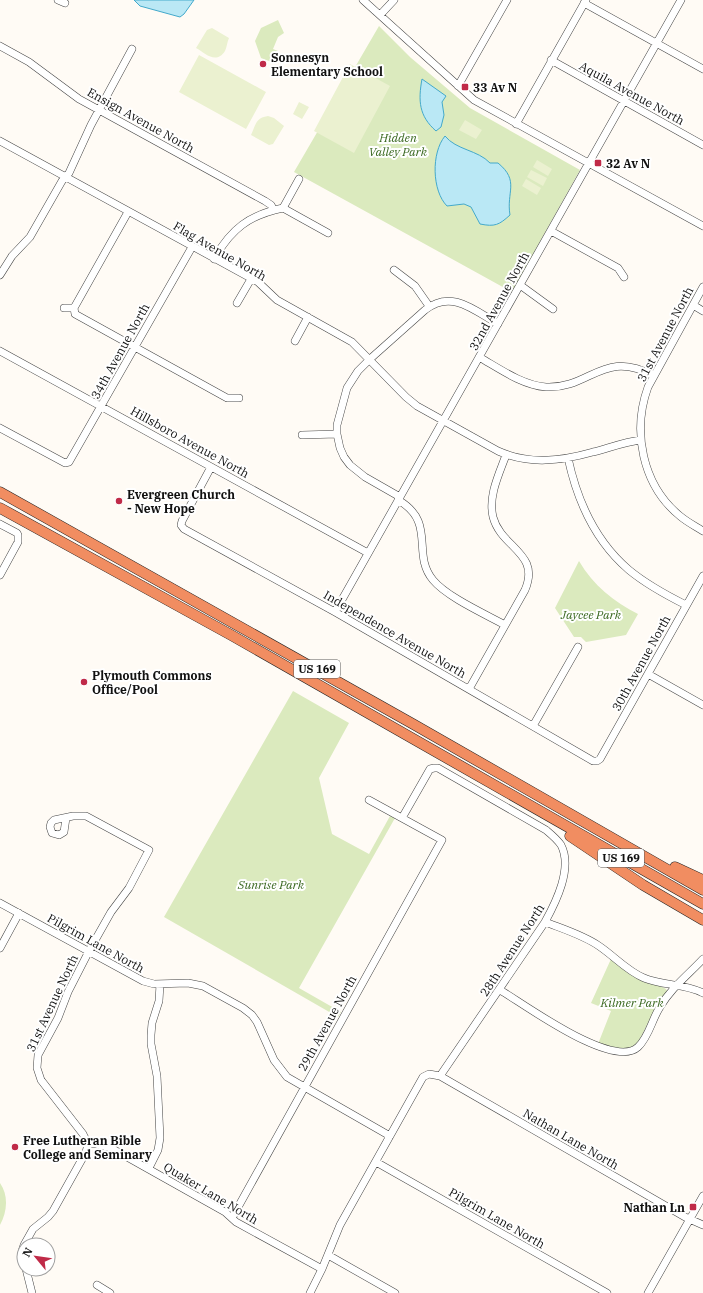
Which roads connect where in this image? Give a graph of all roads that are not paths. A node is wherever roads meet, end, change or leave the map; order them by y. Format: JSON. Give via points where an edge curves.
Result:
{"nodes":[{"id":1,"x":58,"y":0,"type":"edge"},
{"id":2,"x":363,"y":0,"type":"edge"},
{"id":3,"x":394,"y":0,"type":"edge"},
{"id":4,"x":507,"y":0,"type":"edge"},
{"id":5,"x":681,"y":0,"type":"edge"},
{"id":6,"x":585,"y":2,"type":"edge"},
{"id":7,"x":65,"y":3,"type":"dead end"},
{"id":8,"x":380,"y":15,"type":"junction"},
{"id":9,"x":656,"y":44,"type":"junction"},
{"id":10,"x":0,"y":46,"type":"edge"},
{"id":11,"x":132,"y":49,"type":"dead end"},
{"id":12,"x":551,"y":60,"type":"junction"},
{"id":13,"x":703,"y":69,"type":"edge"},
{"id":14,"x":458,"y":86,"type":"junction"},
{"id":15,"x":624,"y":101,"type":"junction"},
{"id":16,"x":99,"y":109,"type":"junction"},
{"id":17,"x":516,"y":124,"type":"junction"},
{"id":18,"x":0,"y":141,"type":"edge"},
{"id":19,"x":703,"y":144,"type":"edge"},
{"id":20,"x":588,"y":163,"type":"junction"},
{"id":21,"x":66,"y":177,"type":"junction"},
{"id":22,"x":299,"y":179,"type":"dead end"},
{"id":23,"x":283,"y":208,"type":"junction"},
{"id":24,"x":274,"y":210,"type":"junction"},
{"id":25,"x":128,"y":212,"type":"junction"},
{"id":26,"x":703,"y":226,"type":"edge"},
{"id":27,"x":551,"y":231,"type":"junction"},
{"id":28,"x":328,"y":233,"type":"dead end"},
{"id":29,"x":192,"y":247,"type":"junction"},
{"id":30,"x":214,"y":259,"type":"junction"},
{"id":31,"x":394,"y":270,"type":"dead end"},
{"id":32,"x":0,"y":275,"type":"edge"},
{"id":33,"x":624,"y":277,"type":"dead end"},
{"id":34,"x":251,"y":279,"type":"junction"},
{"id":35,"x":520,"y":285,"type":"junction"},
{"id":36,"x":703,"y":286,"type":"edge"},
{"id":37,"x":238,"y":303,"type":"dead end"},
{"id":38,"x":693,"y":305,"type":"junction"},
{"id":39,"x":429,"y":306,"type":"junction"},
{"id":40,"x":64,"y":308,"type":"dead end"},
{"id":41,"x":74,"y":308,"type":"junction"},
{"id":42,"x":553,"y":309,"type":"dead end"},
{"id":43,"x":703,"y":311,"type":"edge"},
{"id":44,"x":308,"y":317,"type":"junction"},
{"id":45,"x":498,"y":324,"type":"junction"},
{"id":46,"x":295,"y":341,"type":"dead end"},
{"id":47,"x":135,"y":347,"type":"junction"},
{"id":48,"x":1,"y":354,"type":"edge"},
{"id":49,"x":479,"y":357,"type":"junction"},
{"id":50,"x":370,"y":359,"type":"junction"},
{"id":51,"x":654,"y":376,"type":"junction"},
{"id":52,"x":239,"y":398,"type":"dead end"},
{"id":53,"x":102,"y":406,"type":"junction"},
{"id":54,"x":443,"y":421,"type":"junction"},
{"id":55,"x":0,"y":428,"type":"edge"},
{"id":56,"x":337,"y":434,"type":"junction"},
{"id":57,"x":302,"y":435,"type":"dead end"},
{"id":58,"x":641,"y":440,"type":"junction"},
{"id":59,"x":506,"y":455,"type":"junction"},
{"id":60,"x":568,"y":458,"type":"junction"},
{"id":61,"x":211,"y":467,"type":"junction"},
{"id":62,"x":0,"y":489,"type":"edge"},
{"id":63,"x":0,"y":492,"type":"edge"},
{"id":64,"x":399,"y":499,"type":"junction"},
{"id":65,"x":0,"y":508,"type":"edge"},
{"id":66,"x":28,"y":508,"type":"junction"},
{"id":67,"x":0,"y":524,"type":"edge"},
{"id":68,"x":703,"y":530,"type":"edge"},
{"id":69,"x":368,"y":553,"type":"junction"},
{"id":70,"x":0,"y":575,"type":"edge"},
{"id":71,"x":703,"y":576,"type":"edge"},
{"id":72,"x":686,"y":605,"type":"junction"},
{"id":73,"x":335,"y":612,"type":"junction"},
{"id":74,"x":505,"y":626,"type":"junction"},
{"id":75,"x":578,"y":646,"type":"dead end"},
{"id":76,"x":648,"y":674,"type":"junction"},
{"id":77,"x":469,"y":689,"type":"junction"},
{"id":78,"x":703,"y":705,"type":"edge"},
{"id":79,"x":533,"y":726,"type":"junction"},
{"id":80,"x":597,"y":761,"type":"joint"},
{"id":81,"x":369,"y":800,"type":"dead end"},
{"id":82,"x":539,"y":811,"type":"junction"},
{"id":83,"x":66,"y":818,"type":"dead end"},
{"id":84,"x":402,"y":818,"type":"junction"},
{"id":85,"x":605,"y":834,"type":"junction"},
{"id":86,"x":703,"y":880,"type":"edge"},
{"id":87,"x":703,"y":890,"type":"edge"},
{"id":88,"x":0,"y":903,"type":"edge"},
{"id":89,"x":703,"y":904,"type":"edge"},
{"id":90,"x":19,"y":913,"type":"junction"},
{"id":91,"x":703,"y":920,"type":"edge"},
{"id":92,"x":545,"y":922,"type":"junction"},
{"id":93,"x":0,"y":948,"type":"edge"},
{"id":94,"x":89,"y":951,"type":"junction"},
{"id":95,"x":703,"y":960,"type":"edge"},
{"id":96,"x":160,"y":984,"type":"junction"},
{"id":97,"x":677,"y":985,"type":"junction"},
{"id":98,"x":500,"y":990,"type":"junction"},
{"id":99,"x":703,"y":993,"type":"edge"},
{"id":100,"x":440,"y":1076,"type":"junction"},
{"id":101,"x":304,"y":1087,"type":"junction"},
{"id":102,"x":390,"y":1136,"type":"junction"},
{"id":103,"x":88,"y":1144,"type":"junction"},
{"id":104,"x":376,"y":1162,"type":"junction"},
{"id":105,"x":149,"y":1168,"type":"junction"},
{"id":106,"x":703,"y":1196,"type":"edge"},
{"id":107,"x":232,"y":1218,"type":"junction"},
{"id":108,"x":690,"y":1218,"type":"junction"},
{"id":109,"x":703,"y":1225,"type":"edge"},
{"id":110,"x":28,"y":1237,"type":"edge"},
{"id":111,"x":328,"y":1255,"type":"junction"},
{"id":112,"x":322,"y":1269,"type":"junction"},
{"id":113,"x":28,"y":1277,"type":"edge"},
{"id":114,"x":97,"y":1285,"type":"dead end"},
{"id":115,"x":32,"y":1293,"type":"edge"},
{"id":116,"x":110,"y":1293,"type":"edge"},
{"id":117,"x":310,"y":1293,"type":"edge"},
{"id":118,"x":395,"y":1293,"type":"edge"},
{"id":119,"x":607,"y":1293,"type":"edge"},
{"id":120,"x":648,"y":1293,"type":"edge"}],
"edges":[{"from":1,"to":7,"type":"street"},
{"from":2,"to":8,"type":"street"},
{"from":3,"to":8,"type":"street"},
{"from":4,"to":14,"type":"street"},
{"from":5,"to":9,"type":"street","name":"32nd Avenue North"},
{"from":6,"to":9,"type":"street"},
{"from":6,"to":12,"type":"street"},
{"from":8,"to":14,"type":"street"},
{"from":9,"to":13,"type":"street"},
{"from":9,"to":15,"type":"street","name":"32nd Avenue North"},
{"from":10,"to":16,"type":"street","name":"Ensign Avenue North","via":[[29,62],[79,99]]},
{"from":11,"to":16,"type":"street"},
{"from":12,"to":15,"type":"street","name":"Aquila Avenue North"},
{"from":12,"to":17,"type":"street"},
{"from":14,"to":17,"type":"street","via":[[474,100]]},
{"from":15,"to":19,"type":"street","name":"Aquila Avenue North"},
{"from":15,"to":20,"type":"street","name":"32nd Avenue North"},
{"from":16,"to":21,"type":"street"},
{"from":16,"to":24,"type":"street","name":"Ensign Avenue North","via":[[265,201]]},
{"from":17,"to":20,"type":"street"},
{"from":18,"to":21,"type":"street","name":"Flag Avenue North"},
{"from":20,"to":26,"type":"street"},
{"from":20,"to":27,"type":"street","name":"32nd Avenue North"},
{"from":21,"to":25,"type":"street","name":"Flag Avenue North"},
{"from":21,"to":32,"type":"street","via":[[30,236],[12,256]]},
{"from":22,"to":23,"type":"street"},
{"from":23,"to":24,"type":"street"},
{"from":23,"to":28,"type":"street"},
{"from":24,"to":30,"type":"street","via":[[236,229]]},
{"from":25,"to":29,"type":"street","name":"Flag Avenue North"},
{"from":25,"to":41,"type":"street"},
{"from":27,"to":33,"type":"street","via":[[618,268]]},
{"from":27,"to":35,"type":"street","name":"32nd Avenue North"},
{"from":29,"to":30,"type":"street","name":"Flag Avenue North"},
{"from":29,"to":47,"type":"street","name":"34th Avenue North"},
{"from":30,"to":34,"type":"street","name":"Flag Avenue North"},
{"from":31,"to":39,"type":"street","via":[[415,286]]},
{"from":34,"to":37,"type":"street"},
{"from":34,"to":44,"type":"street","name":"Flag Avenue North","via":[[258,282],[277,300]]},
{"from":35,"to":42,"type":"street"},
{"from":35,"to":45,"type":"street","name":"32nd Avenue North"},
{"from":36,"to":38,"type":"street","name":"31st Avenue North"},
{"from":38,"to":43,"type":"street"},
{"from":38,"to":51,"type":"street","name":"31st Avenue North"},
{"from":39,"to":45,"type":"street","via":[[439,301],[456,301]]},
{"from":39,"to":50,"type":"street"},
{"from":40,"to":41,"type":"street"},
{"from":41,"to":47,"type":"street","via":[[75,314]]},
{"from":44,"to":46,"type":"street"},
{"from":44,"to":50,"type":"street","name":"Flag Avenue North","via":[[344,337]]},
{"from":45,"to":49,"type":"street","name":"32nd Avenue North"},
{"from":47,"to":52,"type":"street","via":[[228,398]]},
{"from":47,"to":53,"type":"street","name":"34th Avenue North"},
{"from":48,"to":53,"type":"street","name":"Hillsboro Avenue North"},
{"from":49,"to":51,"type":"street","via":[[526,383],[547,387],[568,384],[618,365],[636,368]]},
{"from":49,"to":54,"type":"street","name":"32nd Avenue North"},
{"from":50,"to":54,"type":"street","name":"Flag Avenue North","via":[[406,397]]},
{"from":50,"to":56,"type":"street","via":[[347,388]]},
{"from":51,"to":58,"type":"street","name":"31st Avenue North","via":[[644,399]]},
{"from":53,"to":55,"type":"street","name":"34th Avenue North","via":[[69,462],[65,463]]},
{"from":53,"to":61,"type":"street","name":"Hillsboro Avenue North"},
{"from":54,"to":59,"type":"street","name":"Flag Avenue North"},
{"from":54,"to":64,"type":"street","name":"32nd Avenue North"},
{"from":56,"to":57,"type":"street"},
{"from":56,"to":64,"type":"street","via":[[340,448],[350,465]]},
{"from":58,"to":60,"type":"street","name":"Flag Avenue North","via":[[620,443]]},
{"from":58,"to":68,"type":"street","via":[[653,484],[661,496],[680,516]]},
{"from":59,"to":60,"type":"street","name":"Flag Avenue North","via":[[535,460]]},
{"from":59,"to":74,"type":"street","via":[[493,494],[493,516],[501,534],[526,561],[530,576]]},
{"from":60,"to":72,"type":"street","via":[[581,504],[606,544],[628,569],[661,592]]},
{"from":61,"to":69,"type":"street","name":"Hillsboro Avenue North"},
{"from":61,"to":73,"type":"street","name":"Independence Avenue North","via":[[185,515],[181,525],[184,529]]},
{"from":62,"to":66,"type":"highway"},
{"from":63,"to":66,"type":"highway","number":"US 169"},
{"from":64,"to":69,"type":"street","name":"32nd Avenue North"},
{"from":64,"to":74,"type":"street","via":[[411,508],[419,522],[425,565],[433,580],[448,592]]},
{"from":65,"to":82,"type":"highway","number":"US 169","via":[[238,639]]},
{"from":66,"to":85,"type":"highway","number":"US 169","via":[[235,622]]},
{"from":67,"to":70,"type":"street","via":[[18,535],[18,542]]},
{"from":69,"to":73,"type":"street","name":"32nd Avenue North"},
{"from":71,"to":72,"type":"street","name":"30th Avenue North"},
{"from":72,"to":76,"type":"street","name":"30th Avenue North"},
{"from":73,"to":77,"type":"street","name":"Independence Avenue North"},
{"from":74,"to":77,"type":"street"},
{"from":75,"to":79,"type":"street"},
{"from":76,"to":78,"type":"street"},
{"from":76,"to":80,"type":"street","name":"30th Avenue North"},
{"from":77,"to":79,"type":"street","name":"Independence Avenue North"},
{"from":79,"to":80,"type":"street","name":"Independence Avenue North"},
{"from":81,"to":84,"type":"street"},
{"from":82,"to":89,"type":"highway","number":"US 169"},
{"from":82,"to":91,"type":"highway","via":[[556,826],[643,885]]},
{"from":83,"to":94,"type":"street","name":"31st Avenue North","via":[[86,816],[149,850],[129,888],[111,912]]},
{"from":84,"to":92,"type":"street","name":"28th Avenue North","via":[[430,769],[438,768],[546,830],[561,845],[565,860],[561,887]]},
{"from":84,"to":101,"type":"street","name":"29th Avenue North","via":[[442,840]]},
{"from":85,"to":86,"type":"highway"},
{"from":85,"to":87,"type":"highway","number":"US 169"},
{"from":88,"to":90,"type":"street","name":"Pilgrim Lane North"},
{"from":90,"to":93,"type":"street"},
{"from":90,"to":94,"type":"street","name":"Pilgrim Lane North"},
{"from":92,"to":97,"type":"street","via":[[592,942],[643,978]]},
{"from":92,"to":98,"type":"street","name":"28th Avenue North"},
{"from":94,"to":96,"type":"street","name":"Pilgrim Lane North","via":[[143,981]]},
{"from":94,"to":103,"type":"street","name":"31st Avenue North","via":[[38,1055],[37,1068],[44,1084]]},
{"from":95,"to":97,"type":"street"},
{"from":96,"to":101,"type":"street","name":"Pilgrim Lane North","via":[[184,982],[203,986],[243,1008],[257,1022],[277,1066],[287,1077]]},
{"from":96,"to":105,"type":"street","via":[[151,1035],[157,1076],[160,1138],[158,1150]]},
{"from":97,"to":98,"type":"street","via":[[659,1008],[642,1042],[633,1050],[624,1052],[598,1046],[577,1037]]},
{"from":97,"to":99,"type":"street"},
{"from":98,"to":100,"type":"street","name":"28th Avenue North"},
{"from":100,"to":102,"type":"street","name":"Nathan Lane North","via":[[429,1074],[423,1077]]},
{"from":100,"to":108,"type":"street","name":"Nathan Lane North"},
{"from":101,"to":102,"type":"street","name":"Pilgrim Lane North"},
{"from":101,"to":107,"type":"street","name":"29th Avenue North"},
{"from":102,"to":104,"type":"street"},
{"from":103,"to":105,"type":"street","name":"Quaker Lane North","via":[[111,1148]]},
{"from":103,"to":110,"type":"street","via":[[86,1152],[52,1211],[33,1229]]},
{"from":104,"to":111,"type":"street","via":[[340,1226]]},
{"from":104,"to":119,"type":"street","name":"Pilgrim Lane North"},
{"from":105,"to":107,"type":"street","name":"Quaker Lane North"},
{"from":106,"to":108,"type":"street"},
{"from":107,"to":112,"type":"street","name":"Quaker Lane North"},
{"from":108,"to":109,"type":"street","name":"Nathan Lane North"},
{"from":108,"to":120,"type":"street"},
{"from":111,"to":112,"type":"street"},
{"from":111,"to":118,"type":"street"},
{"from":112,"to":117,"type":"street"},
{"from":113,"to":115,"type":"street"},
{"from":114,"to":116,"type":"street"}]}
